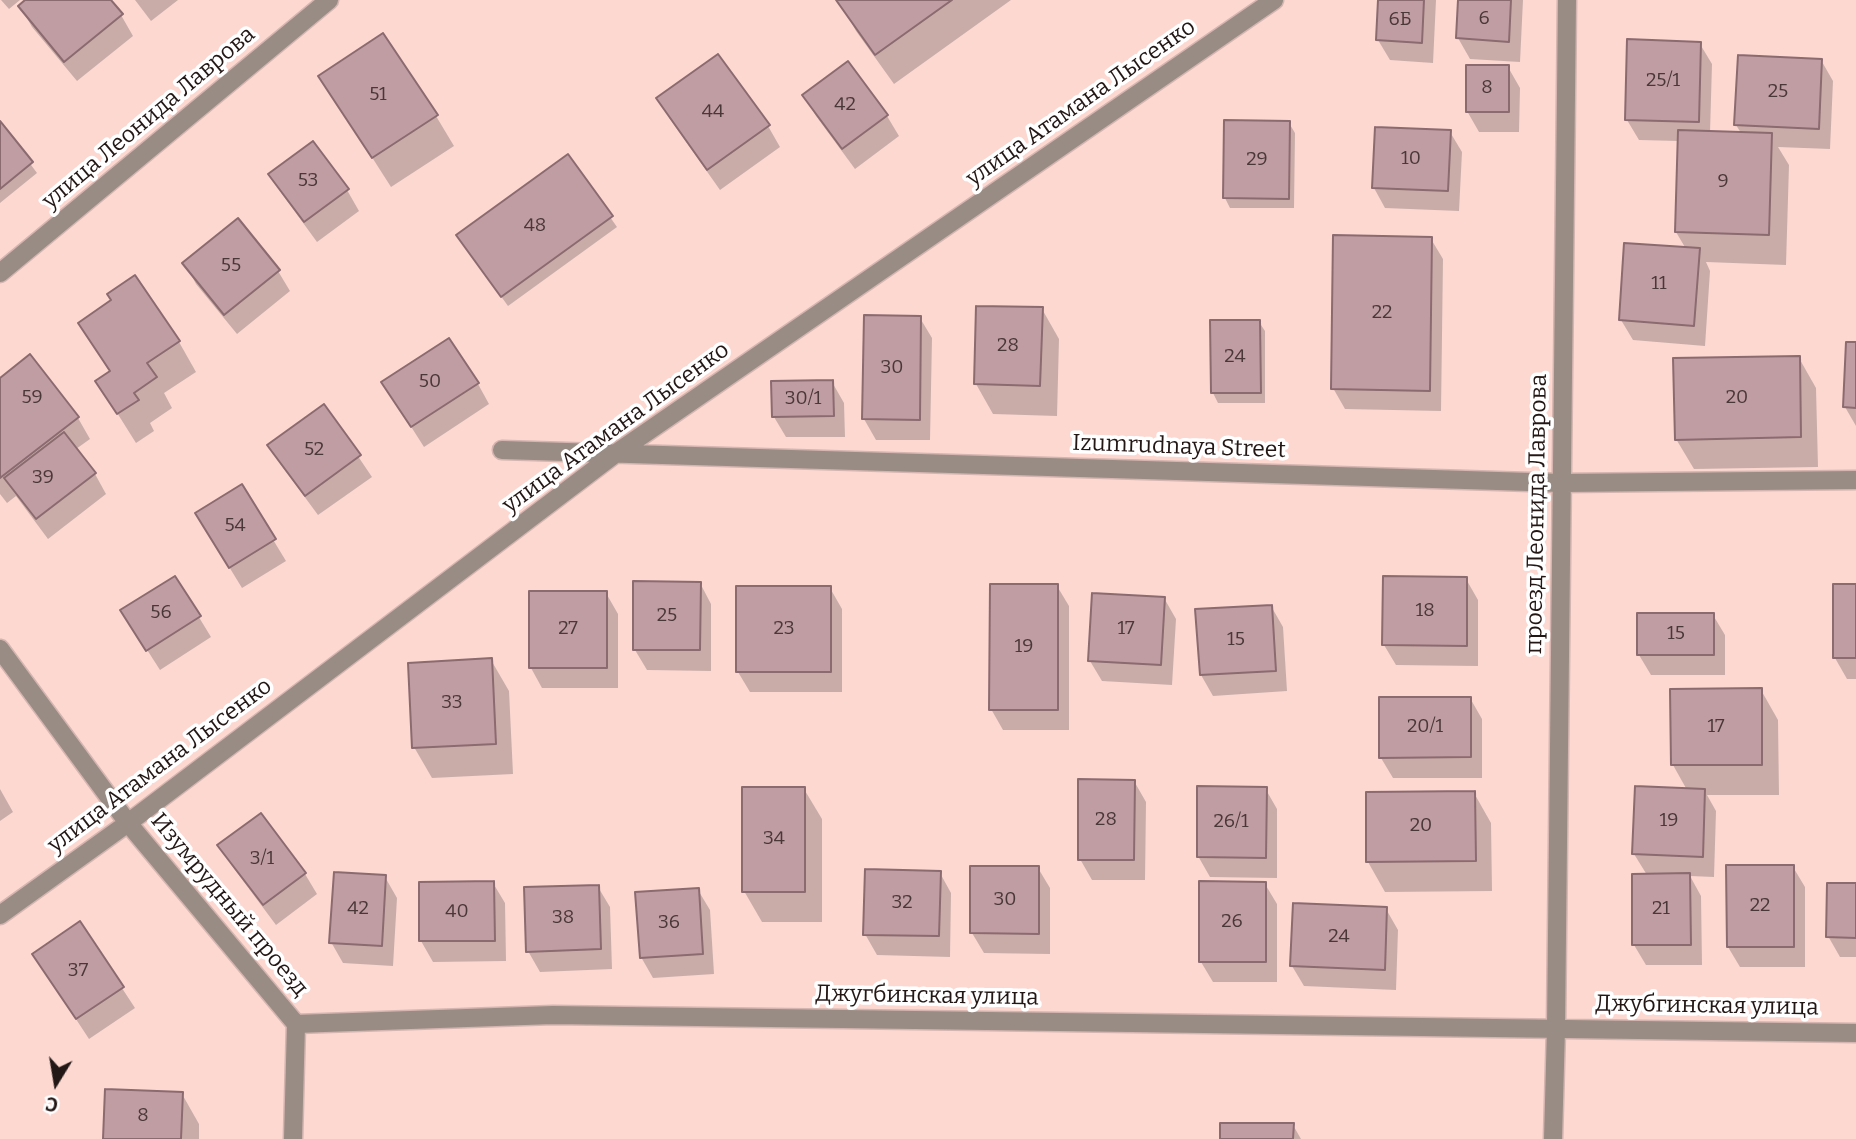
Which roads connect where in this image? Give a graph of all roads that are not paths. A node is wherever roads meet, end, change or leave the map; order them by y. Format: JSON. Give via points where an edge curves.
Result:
{"nodes":[{"id":1,"x":329,"y":0,"type":"edge"},
{"id":2,"x":1274,"y":0,"type":"edge"},
{"id":3,"x":1567,"y":0,"type":"edge"},
{"id":4,"x":0,"y":273,"type":"edge"},
{"id":5,"x":502,"y":450,"type":"dead end"},
{"id":6,"x":615,"y":454,"type":"junction"},
{"id":7,"x":1856,"y":480,"type":"edge"},
{"id":8,"x":1562,"y":483,"type":"junction"},
{"id":9,"x":0,"y":649,"type":"edge"},
{"id":10,"x":128,"y":823,"type":"junction"},
{"id":11,"x":0,"y":915,"type":"edge"},
{"id":12,"x":296,"y":1024,"type":"junction"},
{"id":13,"x":1556,"y":1028,"type":"junction"},
{"id":14,"x":1856,"y":1033,"type":"edge"},
{"id":15,"x":293,"y":1139,"type":"edge"},
{"id":16,"x":1553,"y":1139,"type":"edge"}],
"edges":[{"from":1,"to":4,"type":"street","name":"улица Леонида Лаврова"},
{"from":2,"to":6,"type":"street","name":"улица Атамана Лысенко"},
{"from":3,"to":8,"type":"street","name":"проезд Леонида Лаврова"},
{"from":5,"to":6,"type":"street","name":"Izumrudnaya Street"},
{"from":6,"to":8,"type":"street","name":"Izumrudnaya Street"},
{"from":6,"to":10,"type":"street","name":"улица Атамана Лысенко"},
{"from":7,"to":8,"type":"street","name":"Izumrudnaya Street"},
{"from":8,"to":13,"type":"street","name":"проезд Леонида Лаврова"},
{"from":9,"to":10,"type":"street","name":"Изумрудный проезд"},
{"from":10,"to":11,"type":"street","name":"улица Атамана Лысенко"},
{"from":10,"to":12,"type":"street","name":"Изумрудный проезд"},
{"from":12,"to":13,"type":"street","name":"Джугбинская улица","via":[[553,1015]]},
{"from":12,"to":15,"type":"street"},
{"from":13,"to":14,"type":"street","name":"Джубгинская улица"},
{"from":13,"to":16,"type":"street","name":"проезд Леонида Лаврова"}]}
